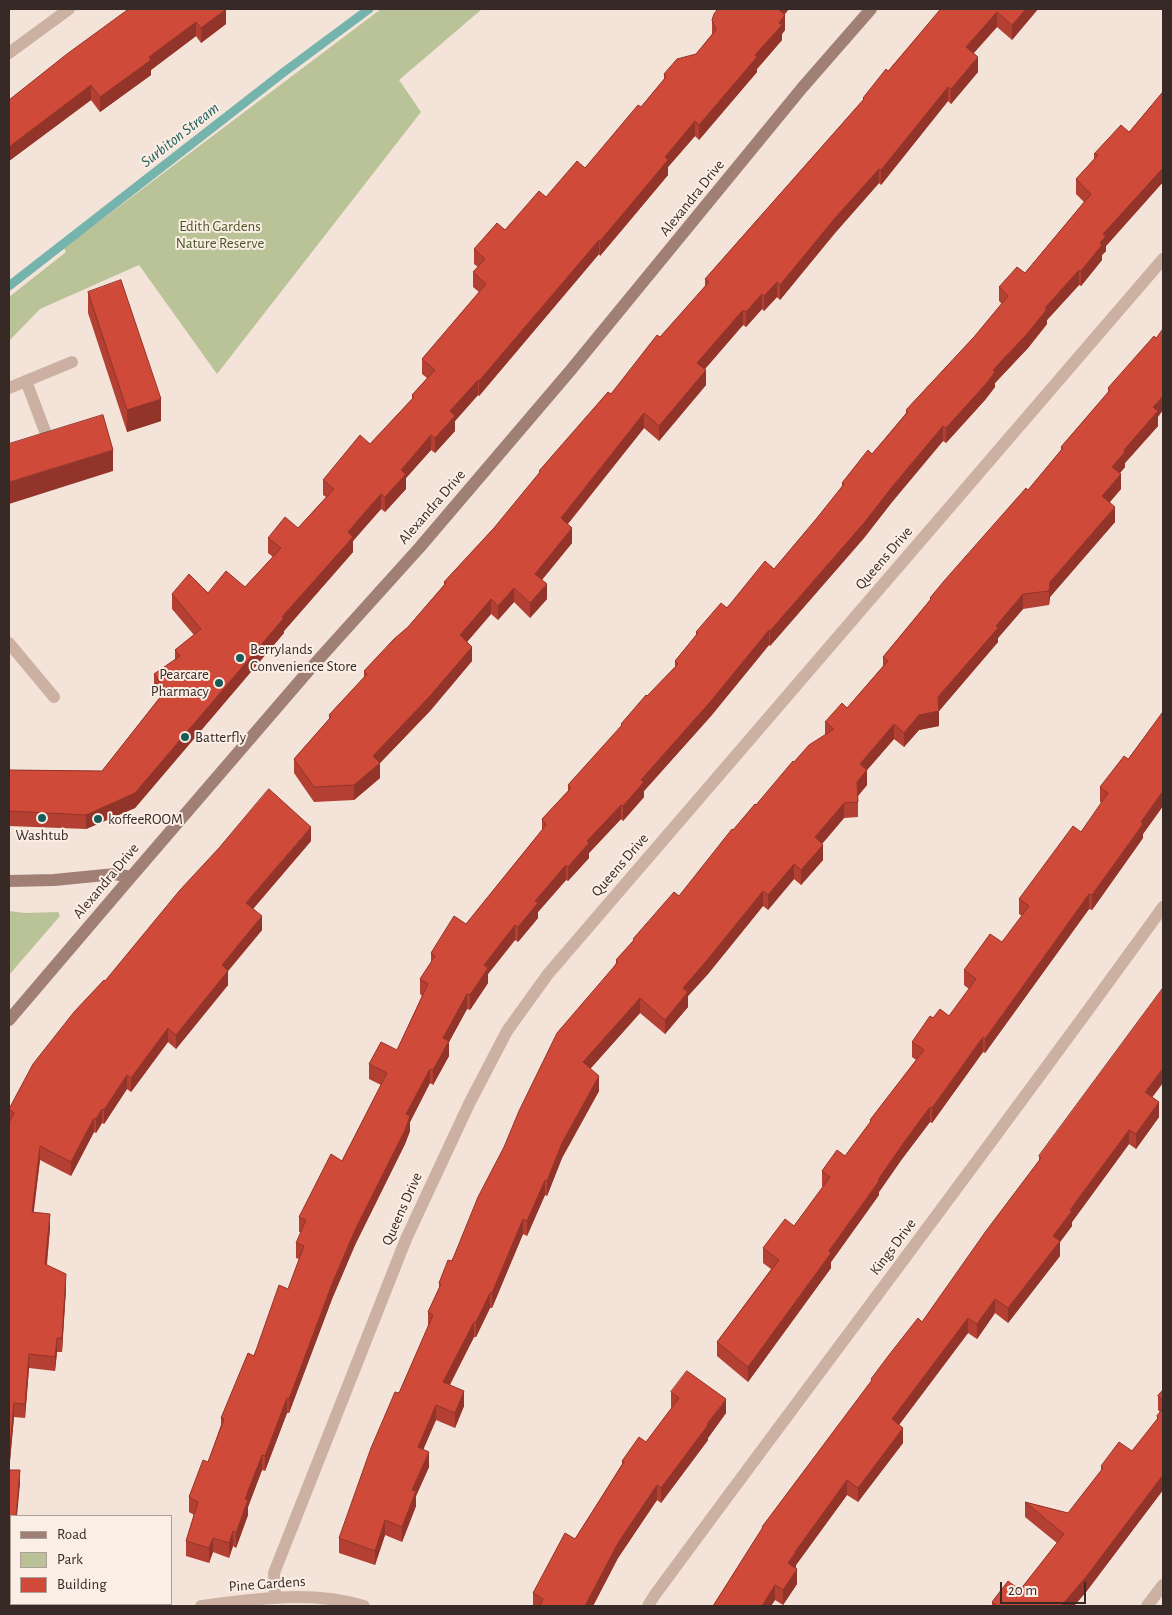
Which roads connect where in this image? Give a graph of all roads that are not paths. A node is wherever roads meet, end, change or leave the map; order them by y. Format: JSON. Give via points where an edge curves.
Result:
{"nodes":[{"id":1,"x":69,"y":9,"type":"edge"},
{"id":2,"x":871,"y":9,"type":"edge"},
{"id":3,"x":9,"y":53,"type":"edge"},
{"id":4,"x":1163,"y":259,"type":"edge"},
{"id":5,"x":72,"y":362,"type":"dead end"},
{"id":6,"x":26,"y":381,"type":"junction"},
{"id":7,"x":9,"y":388,"type":"edge"},
{"id":8,"x":46,"y":434,"type":"edge"},
{"id":9,"x":9,"y":643,"type":"edge"},
{"id":10,"x":54,"y":697,"type":"dead end"},
{"id":11,"x":130,"y":877,"type":"junction"},
{"id":12,"x":9,"y":881,"type":"edge"},
{"id":13,"x":1163,"y":907,"type":"edge"},
{"id":14,"x":9,"y":1020,"type":"edge"},
{"id":15,"x":1163,"y":1585,"type":"edge"},
{"id":16,"x":275,"y":1597,"type":"junction"},
{"id":17,"x":201,"y":1606,"type":"edge"},
{"id":18,"x":364,"y":1606,"type":"edge"},
{"id":19,"x":648,"y":1606,"type":"edge"},
{"id":20,"x":1147,"y":1606,"type":"edge"}],
"edges":[{"from":1,"to":3,"type":"street"},
{"from":2,"to":11,"type":"street","name":"Alexandra Drive","via":[[802,88],[552,393]]},
{"from":4,"to":16,"type":"street","name":"Queens Drive","via":[[548,974],[507,1031],[406,1239],[274,1573]]},
{"from":5,"to":6,"type":"street"},
{"from":6,"to":7,"type":"street"},
{"from":6,"to":8,"type":"street"},
{"from":9,"to":10,"type":"street"},
{"from":11,"to":12,"type":"street","via":[[114,874]]},
{"from":11,"to":14,"type":"street","name":"Alexandra Drive"},
{"from":13,"to":19,"type":"street","name":"Kings Drive"},
{"from":15,"to":20,"type":"street"},
{"from":16,"to":17,"type":"street","name":"Pine Gardens"},
{"from":16,"to":18,"type":"street","name":"Pine Gardens","via":[[315,1598]]}]}
